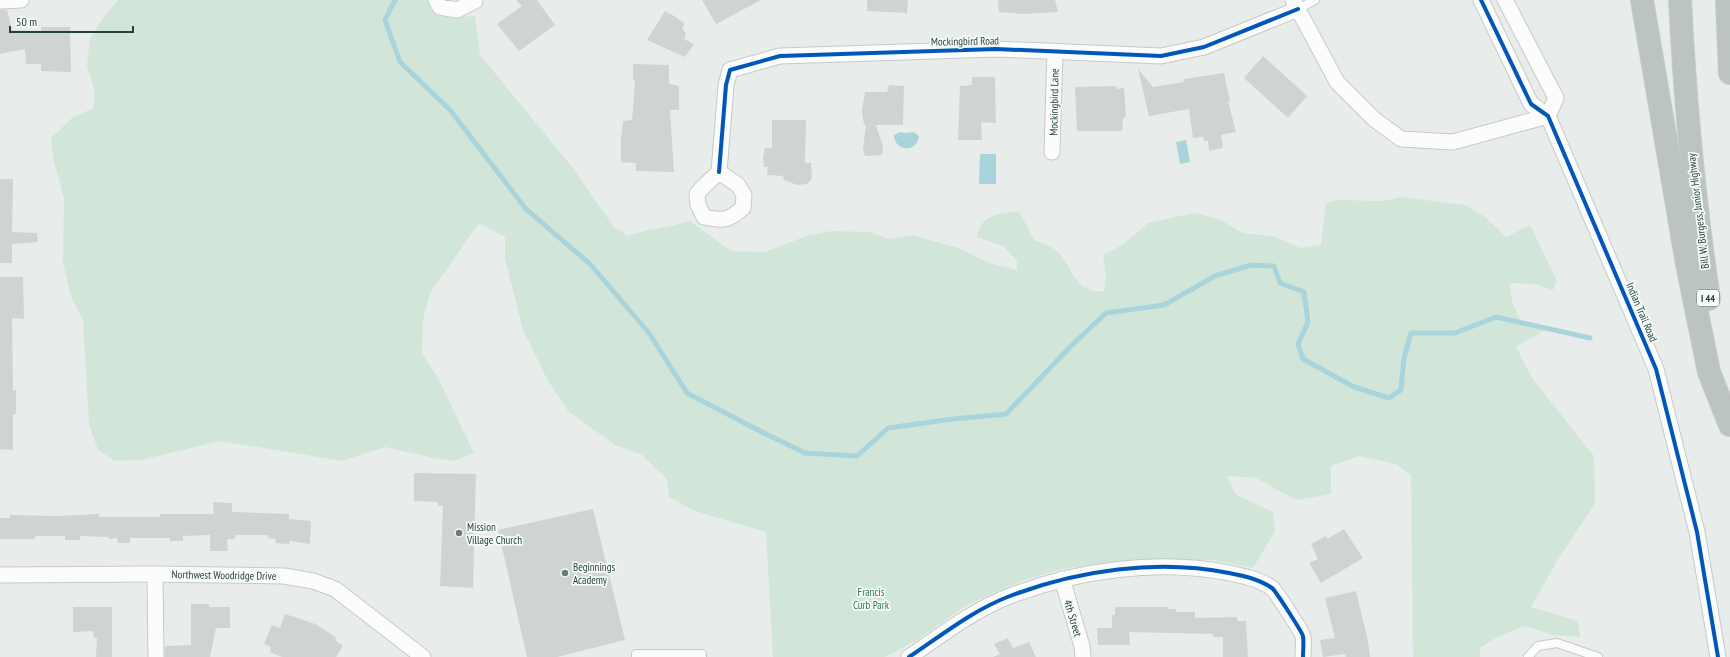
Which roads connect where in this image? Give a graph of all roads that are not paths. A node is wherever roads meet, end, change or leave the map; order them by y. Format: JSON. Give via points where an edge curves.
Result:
{"nodes":[{"id":1,"x":22,"y":0,"type":"edge"},
{"id":2,"x":436,"y":0,"type":"edge"},
{"id":3,"x":475,"y":0,"type":"edge"},
{"id":4,"x":1315,"y":0,"type":"edge"},
{"id":5,"x":1481,"y":0,"type":"edge"},
{"id":6,"x":1504,"y":0,"type":"edge"},
{"id":7,"x":1642,"y":0,"type":"edge"},
{"id":8,"x":1680,"y":0,"type":"edge"},
{"id":9,"x":1727,"y":0,"type":"edge"},
{"id":10,"x":0,"y":1,"type":"edge"},
{"id":11,"x":1295,"y":5,"type":"edge"},
{"id":12,"x":1055,"y":51,"type":"junction"},
{"id":13,"x":1730,"y":73,"type":"edge"},
{"id":14,"x":1548,"y":116,"type":"junction"},
{"id":15,"x":1052,"y":152,"type":"dead end"},
{"id":16,"x":719,"y":172,"type":"dead end"},
{"id":17,"x":1730,"y":420,"type":"edge"},
{"id":18,"x":1730,"y":425,"type":"edge"},
{"id":19,"x":155,"y":574,"type":"junction"},
{"id":20,"x":0,"y":575,"type":"edge"},
{"id":21,"x":1062,"y":579,"type":"junction"},
{"id":22,"x":156,"y":657,"type":"edge"},
{"id":23,"x":423,"y":657,"type":"edge"},
{"id":24,"x":636,"y":657,"type":"edge"},
{"id":25,"x":702,"y":657,"type":"edge"},
{"id":26,"x":909,"y":657,"type":"edge"},
{"id":27,"x":1083,"y":657,"type":"edge"},
{"id":28,"x":1303,"y":657,"type":"edge"},
{"id":29,"x":1528,"y":657,"type":"edge"},
{"id":30,"x":1598,"y":657,"type":"edge"},
{"id":31,"x":1718,"y":657,"type":"edge"}],
"edges":[{"from":1,"to":10,"type":"street"},
{"from":2,"to":3,"type":"street","via":[[440,7],[456,10]]},
{"from":4,"to":11,"type":"lane"},
{"from":5,"to":14,"type":"street","via":[[1531,104]]},
{"from":6,"to":14,"type":"street","via":[[1556,98]]},
{"from":7,"to":18,"type":"highway","via":[[1687,264],[1709,372]]},
{"from":8,"to":17,"type":"highway","name":"Bill W. Burgess, Junior Highway","number":"I 44","via":[[1684,80],[1699,236]]},
{"from":9,"to":13,"type":"highway"},
{"from":11,"to":12,"type":"street","name":"Mockingbird Road","via":[[1204,47],[1161,56]]},
{"from":11,"to":14,"type":"street","via":[[1337,82],[1374,118],[1402,140],[1453,142]]},
{"from":12,"to":15,"type":"street","name":"Mockingbird Lane"},
{"from":12,"to":16,"type":"street","name":"Mockingbird Road","via":[[996,49],[780,56],[730,70],[726,85]]},
{"from":14,"to":31,"type":"street","name":"Indian Trail Road","via":[[1656,370],[1697,532]]},
{"from":19,"to":20,"type":"street","name":"Northwest Woodridge Drive"},
{"from":19,"to":22,"type":"street"},
{"from":19,"to":23,"type":"street","name":"Northwest Woodridge Drive","via":[[284,576],[313,581],[336,589]]},
{"from":21,"to":26,"type":"street","via":[[1009,596],[969,615]]},
{"from":21,"to":27,"type":"street","name":"4th Street"},
{"from":21,"to":28,"type":"street","via":[[1164,566],[1214,570],[1249,577],[1273,588],[1303,635]]},
{"from":24,"to":25,"type":"lane","via":[[636,654],[702,654]]},
{"from":29,"to":30,"type":"lane","via":[[1538,646],[1557,643]]}]}
